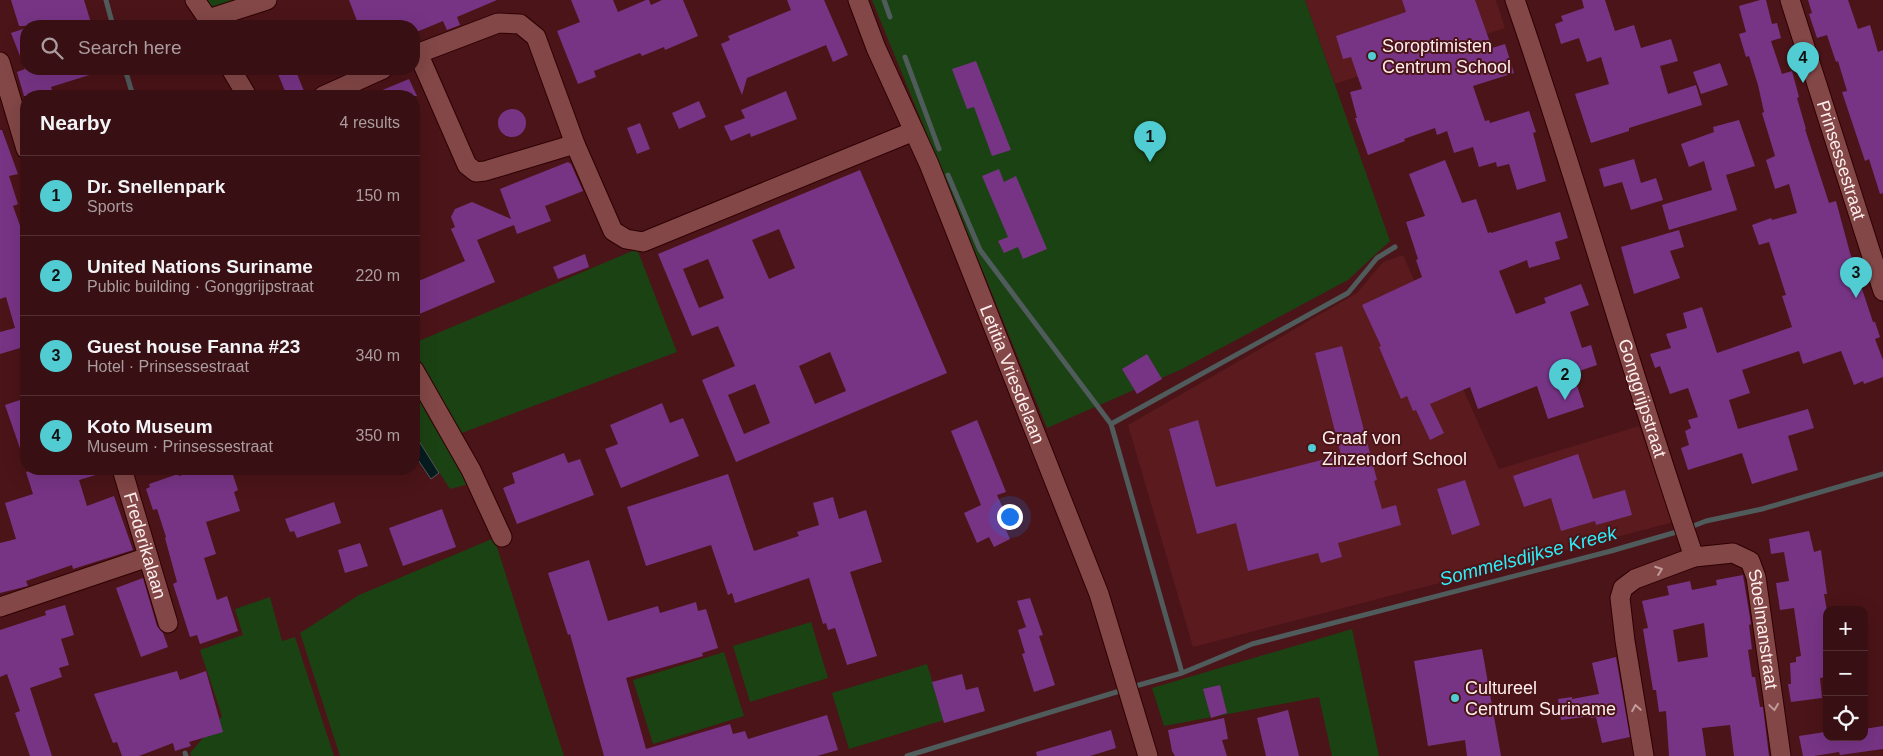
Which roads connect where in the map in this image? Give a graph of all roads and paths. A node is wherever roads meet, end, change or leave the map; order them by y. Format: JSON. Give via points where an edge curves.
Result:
{"nodes":[{"id":1,"x":194,"y":0,"type":"edge"},
{"id":2,"x":267,"y":0,"type":"edge"},
{"id":3,"x":858,"y":0,"type":"edge"},
{"id":4,"x":1515,"y":0,"type":"edge"},
{"id":5,"x":1790,"y":0,"type":"edge"},
{"id":6,"x":207,"y":20,"type":"edge"},
{"id":7,"x":217,"y":20,"type":"edge"},
{"id":8,"x":420,"y":52,"type":"edge"},
{"id":9,"x":0,"y":62,"type":"edge"},
{"id":10,"x":420,"y":63,"type":"edge"},
{"id":11,"x":235,"y":75,"type":"edge"},
{"id":12,"x":370,"y":75,"type":"edge"},
{"id":13,"x":243,"y":90,"type":"edge"},
{"id":14,"x":337,"y":90,"type":"edge"},
{"id":15,"x":20,"y":130,"type":"edge"},
{"id":16,"x":914,"y":131,"type":"junction"},
{"id":17,"x":575,"y":144,"type":"junction"},
{"id":18,"x":1883,"y":291,"type":"edge"},
{"id":19,"x":420,"y":381,"type":"edge"},
{"id":20,"x":124,"y":475,"type":"edge"},
{"id":21,"x":502,"y":537,"type":"dead end"},
{"id":22,"x":1692,"y":550,"type":"junction"},
{"id":23,"x":148,"y":557,"type":"junction"},
{"id":24,"x":0,"y":607,"type":"edge"},
{"id":25,"x":168,"y":623,"type":"dead end"},
{"id":26,"x":1148,"y":756,"type":"edge"},
{"id":27,"x":1644,"y":756,"type":"edge"},
{"id":28,"x":1781,"y":756,"type":"edge"}],
"edges":[{"from":1,"to":6,"type":"street"},
{"from":2,"to":7,"type":"street"},
{"from":3,"to":16,"type":"street","name":"Letitia Vriesdelaan"},
{"from":4,"to":22,"type":"street","name":"Gonggrijpstraat"},
{"from":5,"to":18,"type":"street","name":"Prinsessestraat"},
{"from":8,"to":17,"type":"street","via":[[498,23],[520,24],[536,37]]},
{"from":9,"to":15,"type":"street"},
{"from":10,"to":17,"type":"street","via":[[467,166],[476,172]]},
{"from":11,"to":13,"type":"street"},
{"from":12,"to":14,"type":"street"},
{"from":16,"to":17,"type":"street","via":[[643,242],[626,239],[613,231]]},
{"from":16,"to":26,"type":"street","name":"Letitia Vriesdelaan","via":[[1099,594]]},
{"from":19,"to":21,"type":"street","via":[[471,470]]},
{"from":20,"to":23,"type":"street","name":"Frederikalaan"},
{"from":27,"to":22,"type":"street","one_way":true,"via":[[1620,598],[1623,588],[1635,579]]},
{"from":22,"to":28,"type":"street","name":"Stoelmanstraat","one_way":true,"via":[[1733,553],[1750,561],[1756,577]]},
{"from":23,"to":24,"type":"street"},
{"from":23,"to":25,"type":"street","name":"Frederikalaan"}]}
